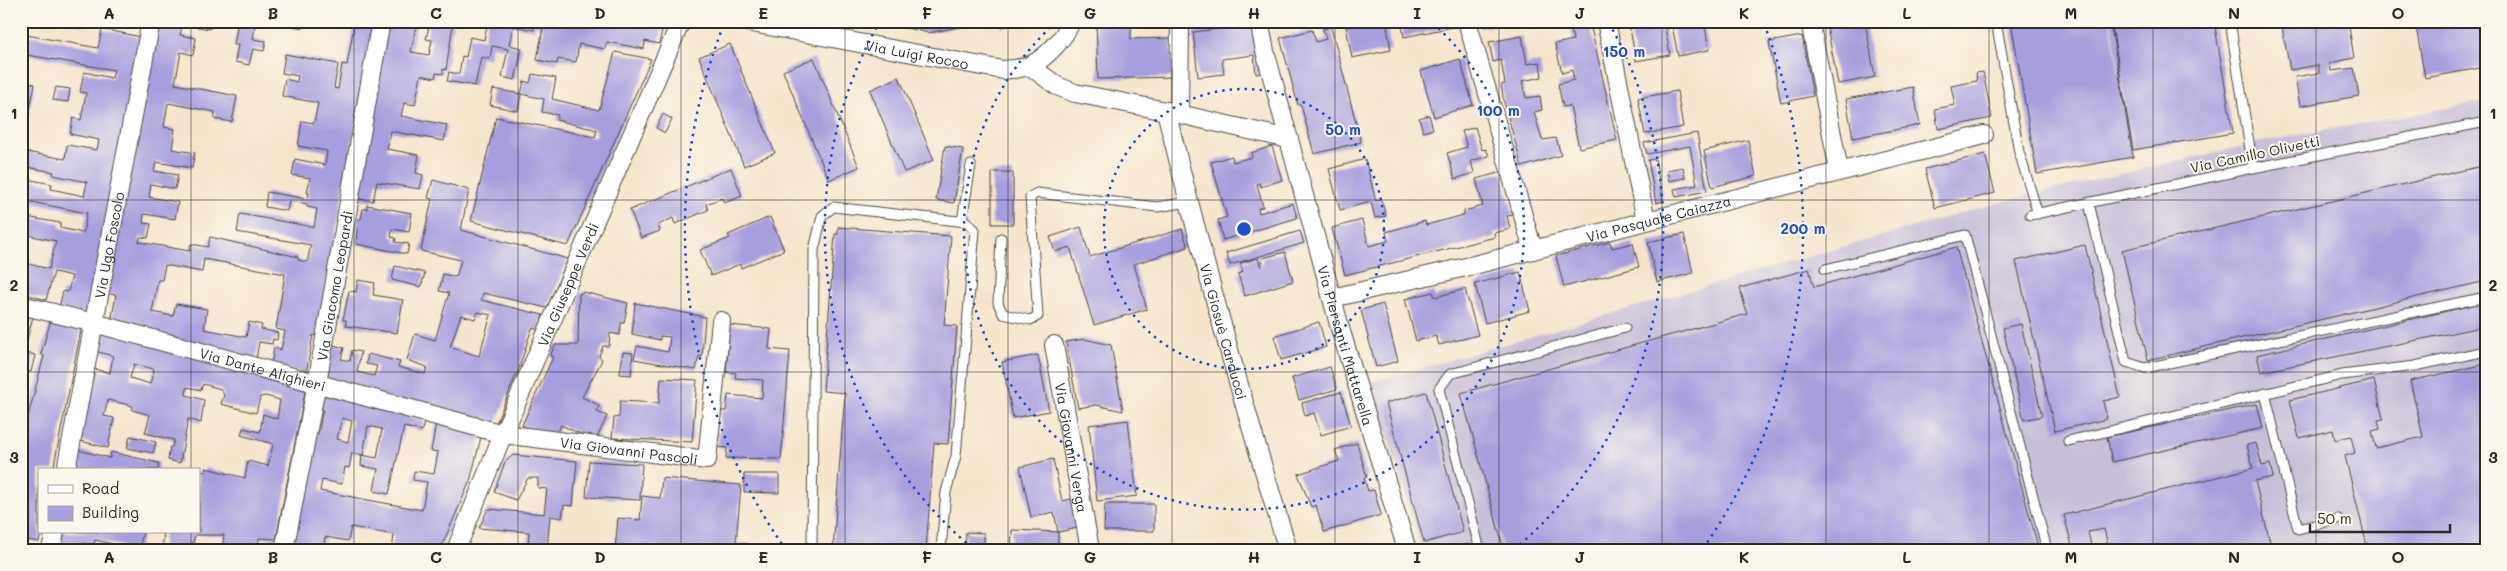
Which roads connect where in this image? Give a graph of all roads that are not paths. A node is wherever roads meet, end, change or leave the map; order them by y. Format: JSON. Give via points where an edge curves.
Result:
{"nodes":[{"id":1,"x":152,"y":21,"type":"edge"},
{"id":2,"x":381,"y":21,"type":"edge"},
{"id":3,"x":681,"y":21,"type":"edge"},
{"id":4,"x":742,"y":21,"type":"edge"},
{"id":5,"x":1071,"y":21,"type":"edge"},
{"id":6,"x":1180,"y":21,"type":"edge"},
{"id":7,"x":1467,"y":21,"type":"edge"},
{"id":8,"x":1606,"y":21,"type":"edge"},
{"id":9,"x":1810,"y":21,"type":"edge"},
{"id":10,"x":1996,"y":21,"type":"edge"},
{"id":11,"x":2230,"y":21,"type":"edge"},
{"id":12,"x":1262,"y":22,"type":"edge"},
{"id":13,"x":1030,"y":66,"type":"junction"},
{"id":14,"x":1173,"y":112,"type":"junction"},
{"id":15,"x":2486,"y":122,"type":"edge"},
{"id":16,"x":1984,"y":134,"type":"dead end"},
{"id":17,"x":1289,"y":140,"type":"junction"},
{"id":18,"x":971,"y":165,"type":"dead end"},
{"id":19,"x":2253,"y":168,"type":"junction"},
{"id":20,"x":1839,"y":171,"type":"junction"},
{"id":21,"x":1188,"y":202,"type":"junction"},
{"id":22,"x":2089,"y":203,"type":"junction"},
{"id":23,"x":962,"y":221,"type":"junction"},
{"id":24,"x":1646,"y":221,"type":"junction"},
{"id":25,"x":1001,"y":238,"type":"dead end"},
{"id":26,"x":1533,"y":250,"type":"junction"},
{"id":27,"x":1825,"y":269,"type":"dead end"},
{"id":28,"x":2486,"y":297,"type":"edge"},
{"id":29,"x":1332,"y":298,"type":"junction"},
{"id":30,"x":21,"y":305,"type":"edge"},
{"id":31,"x":721,"y":321,"type":"dead end"},
{"id":32,"x":94,"y":323,"type":"junction"},
{"id":33,"x":1626,"y":328,"type":"dead end"},
{"id":34,"x":1054,"y":345,"type":"dead end"},
{"id":35,"x":2486,"y":351,"type":"edge"},
{"id":36,"x":317,"y":383,"type":"junction"},
{"id":37,"x":2265,"y":393,"type":"junction"},
{"id":38,"x":503,"y":434,"type":"junction"},
{"id":39,"x":2068,"y":441,"type":"dead end"},
{"id":40,"x":66,"y":468,"type":"edge"},
{"id":41,"x":2338,"y":519,"type":"dead end"},
{"id":42,"x":54,"y":534,"type":"edge"},
{"id":43,"x":51,"y":550,"type":"edge"},
{"id":44,"x":284,"y":550,"type":"edge"},
{"id":45,"x":456,"y":550,"type":"edge"},
{"id":46,"x":812,"y":550,"type":"edge"},
{"id":47,"x":941,"y":550,"type":"edge"},
{"id":48,"x":1090,"y":550,"type":"edge"},
{"id":49,"x":1288,"y":550,"type":"edge"},
{"id":50,"x":1407,"y":550,"type":"edge"},
{"id":51,"x":1480,"y":550,"type":"edge"},
{"id":52,"x":2047,"y":550,"type":"edge"}],
"edges":[{"from":1,"to":32,"type":"street","name":"Via Ugo Foscolo"},
{"from":2,"to":36,"type":"street","name":"Via Giacomo Leopardi"},
{"from":3,"to":38,"type":"street","name":"Via Giuseppe Verdi"},
{"from":4,"to":13,"type":"street","name":"Via Luigi Rocco","via":[[1003,70]]},
{"from":5,"to":13,"type":"street","via":[[1068,30],[1050,50]]},
{"from":6,"to":14,"type":"street","name":"Via Giosuè Carducci"},
{"from":7,"to":26,"type":"street"},
{"from":8,"to":24,"type":"street"},
{"from":9,"to":20,"type":"street"},
{"from":10,"to":22,"type":"lane","name":"Via Camillo Olivetti","via":[[2019,152],[2034,215]]},
{"from":11,"to":19,"type":"lane"},
{"from":12,"to":17,"type":"street","name":"Via Piersanti Mattarella","via":[[1265,51]]},
{"from":13,"to":14,"type":"street","via":[[1057,86],[1074,92]]},
{"from":14,"to":17,"type":"street"},
{"from":14,"to":21,"type":"street","name":"Via Giosuè Carducci"},
{"from":15,"to":19,"type":"lane","name":"Via Camillo Olivetti"},
{"from":16,"to":20,"type":"street","name":"Via Pasquale Caiazza"},
{"from":17,"to":29,"type":"street","name":"Via Piersanti Mattarella"},
{"from":18,"to":23,"type":"lane"},
{"from":19,"to":22,"type":"lane","name":"Via Camillo Olivetti"},
{"from":20,"to":24,"type":"street","name":"Via Pasquale Caiazza"},
{"from":21,"to":25,"type":"lane","via":[[1157,207],[1037,193],[1030,197],[1038,316],[1030,320],[1003,314],[998,302]]},
{"from":21,"to":49,"type":"street","name":"Via Giosuè Carducci","via":[[1246,416]]},
{"from":22,"to":28,"type":"lane","via":[[2126,362],[2145,368]]},
{"from":23,"to":46,"type":"lane","via":[[833,207],[822,216],[814,250]]},
{"from":23,"to":47,"type":"lane","via":[[975,230],[956,456],[946,492]]},
{"from":24,"to":26,"type":"street","name":"Via Pasquale Caiazza"},
{"from":26,"to":29,"type":"street","name":"Via Pasquale Caiazza"},
{"from":27,"to":52,"type":"lane","via":[[1965,235]]},
{"from":29,"to":50,"type":"street","name":"Via Piersanti Mattarella"},
{"from":30,"to":32,"type":"street","name":"Via Dante Alighieri"},
{"from":31,"to":38,"type":"street","name":"Via Giovanni Pascoli","via":[[707,460]]},
{"from":32,"to":36,"type":"street","name":"Via Dante Alighieri"},
{"from":32,"to":40,"type":"street","name":"Via Ugo Foscolo"},
{"from":33,"to":51,"type":"lane","via":[[1450,374],[1439,389]]},
{"from":34,"to":48,"type":"street","name":"Via Giovanni Verga"},
{"from":35,"to":37,"type":"lane","via":[[2415,366],[2342,375]]},
{"from":36,"to":38,"type":"street","name":"Via Dante Alighieri"},
{"from":36,"to":44,"type":"street","name":"Via Giacomo Leopardi"},
{"from":37,"to":39,"type":"lane"},
{"from":37,"to":41,"type":"lane","via":[[2298,529]]},
{"from":38,"to":45,"type":"street","name":"Via Giuseppe Verdi"},
{"from":42,"to":43,"type":"street"}]}
